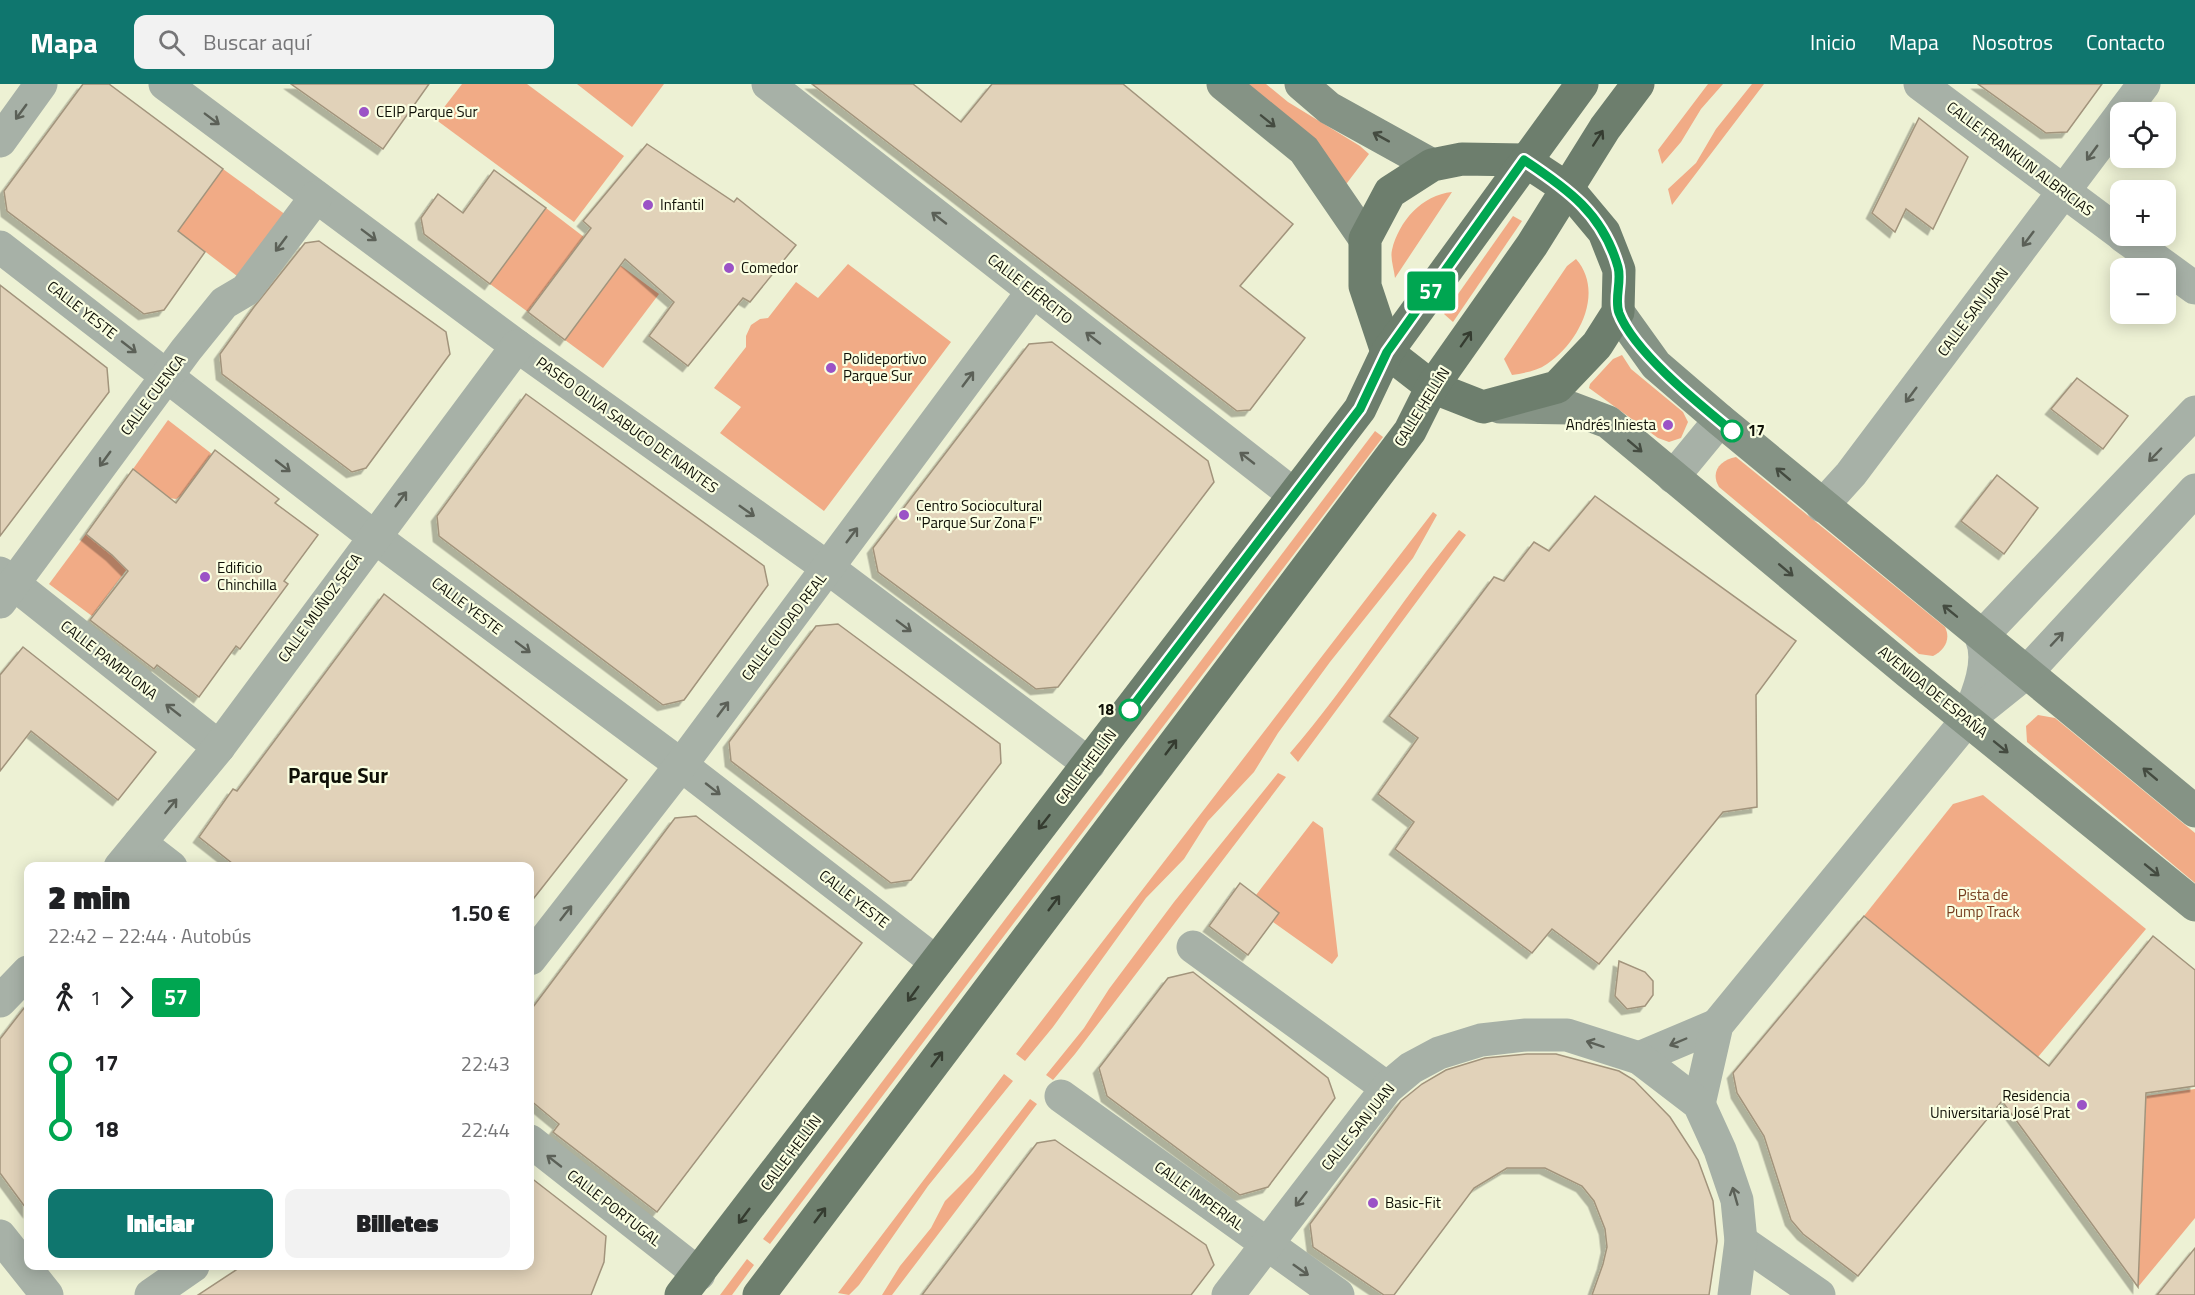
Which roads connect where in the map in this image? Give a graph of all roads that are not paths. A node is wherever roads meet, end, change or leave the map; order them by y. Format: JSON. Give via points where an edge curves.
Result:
{"nodes":[{"id":1,"x":41,"y":84,"type":"edge"},
{"id":2,"x":165,"y":84,"type":"edge"},
{"id":3,"x":768,"y":84,"type":"edge"},
{"id":4,"x":1223,"y":84,"type":"edge"},
{"id":5,"x":1301,"y":84,"type":"edge"},
{"id":6,"x":1582,"y":84,"type":"edge"},
{"id":7,"x":1638,"y":84,"type":"edge"},
{"id":8,"x":1920,"y":84,"type":"edge"},
{"id":9,"x":2144,"y":84,"type":"edge"},
{"id":10,"x":2131,"y":102,"type":"edge"},
{"id":11,"x":2110,"y":130,"type":"edge"},
{"id":12,"x":0,"y":141,"type":"edge"},
{"id":13,"x":1524,"y":160,"type":"junction"},
{"id":14,"x":1432,"y":165,"type":"junction"},
{"id":15,"x":1568,"y":189,"type":"junction"},
{"id":16,"x":2064,"y":192,"type":"junction"},
{"id":17,"x":316,"y":197,"type":"junction"},
{"id":18,"x":2110,"y":226,"type":"edge"},
{"id":19,"x":1365,"y":239,"type":"junction"},
{"id":20,"x":0,"y":246,"type":"edge"},
{"id":21,"x":2137,"y":246,"type":"edge"},
{"id":22,"x":2195,"y":288,"type":"edge"},
{"id":23,"x":1033,"y":291,"type":"junction"},
{"id":24,"x":1618,"y":312,"type":"junction"},
{"id":25,"x":517,"y":346,"type":"junction"},
{"id":26,"x":1387,"y":352,"type":"junction"},
{"id":27,"x":166,"y":376,"type":"junction"},
{"id":28,"x":1432,"y":387,"type":"junction"},
{"id":29,"x":1484,"y":407,"type":"junction"},
{"id":30,"x":2195,"y":412,"type":"edge"},
{"id":31,"x":1719,"y":420,"type":"junction"},
{"id":32,"x":1673,"y":477,"type":"junction"},
{"id":33,"x":2195,"y":490,"type":"edge"},
{"id":34,"x":1293,"y":494,"type":"junction"},
{"id":35,"x":1822,"y":506,"type":"junction"},
{"id":36,"x":373,"y":536,"type":"junction"},
{"id":37,"x":828,"y":568,"type":"junction"},
{"id":38,"x":5,"y":587,"type":"edge"},
{"id":39,"x":1981,"y":637,"type":"junction"},
{"id":40,"x":2027,"y":672,"type":"junction"},
{"id":41,"x":1967,"y":720,"type":"junction"},
{"id":42,"x":219,"y":747,"type":"junction"},
{"id":43,"x":1089,"y":764,"type":"junction"},
{"id":44,"x":681,"y":765,"type":"junction"},
{"id":45,"x":2195,"y":812,"type":"edge"},
{"id":46,"x":130,"y":855,"type":"edge"},
{"id":47,"x":154,"y":862,"type":"edge"},
{"id":48,"x":2195,"y":905,"type":"edge"},
{"id":49,"x":1193,"y":947,"type":"dead end"},
{"id":50,"x":534,"y":954,"type":"edge"},
{"id":51,"x":936,"y":962,"type":"junction"},
{"id":52,"x":24,"y":976,"type":"edge"},
{"id":53,"x":0,"y":1001,"type":"edge"},
{"id":54,"x":1717,"y":1025,"type":"junction"},
{"id":55,"x":1639,"y":1058,"type":"junction"},
{"id":56,"x":1387,"y":1088,"type":"junction"},
{"id":57,"x":1061,"y":1096,"type":"dead end"},
{"id":58,"x":1699,"y":1104,"type":"junction"},
{"id":59,"x":534,"y":1145,"type":"edge"},
{"id":60,"x":0,"y":1236,"type":"edge"},
{"id":61,"x":1742,"y":1241,"type":"junction"},
{"id":62,"x":1258,"y":1254,"type":"junction"},
{"id":63,"x":24,"y":1267,"type":"edge"},
{"id":64,"x":27,"y":1270,"type":"edge"},
{"id":65,"x":187,"y":1270,"type":"edge"},
{"id":66,"x":690,"y":1285,"type":"edge"},
{"id":67,"x":46,"y":1295,"type":"edge"},
{"id":68,"x":150,"y":1295,"type":"edge"},
{"id":69,"x":759,"y":1295,"type":"edge"},
{"id":70,"x":1228,"y":1295,"type":"edge"},
{"id":71,"x":1258,"y":1295,"type":"edge"},
{"id":72,"x":1338,"y":1295,"type":"edge"},
{"id":73,"x":1734,"y":1295,"type":"edge"},
{"id":74,"x":1819,"y":1295,"type":"edge"}],
"edges":[{"from":1,"to":12,"type":"street","one_way":true},
{"from":2,"to":17,"type":"street","name":"PASEO OLIVA SABUCO DE NANTES","one_way":true},
{"from":23,"to":3,"type":"street","name":"CALLE EJÉRCITO","one_way":true},
{"from":4,"to":19,"type":"main road","one_way":true,"via":[[1304,150]]},
{"from":14,"to":5,"type":"main road","one_way":true,"via":[[1329,108]]},
{"from":6,"to":13,"type":"main road","name":"CALLE HELLÍN"},
{"from":15,"to":7,"type":"main road","name":"CALLE HELLÍN","one_way":true,"via":[[1587,153]]},
{"from":8,"to":16,"type":"street","name":"CALLE FRANKLIN ALBRICIAS"},
{"from":9,"to":10,"type":"street","name":"CALLE SAN JUAN"},
{"from":11,"to":16,"type":"street","name":"CALLE SAN JUAN","one_way":true},
{"from":13,"to":14,"type":"main road","via":[[1462,159]]},
{"from":13,"to":15,"type":"main road"},
{"from":13,"to":26,"type":"main road","name":"CALLE HELLÍN"},
{"from":14,"to":19,"type":"main road","via":[[1390,192]]},
{"from":15,"to":24,"type":"main road","via":[[1604,232],[1619,270]]},
{"from":28,"to":15,"type":"main road","name":"CALLE HELLÍN","one_way":true},
{"from":16,"to":18,"type":"street","name":"CALLE FRANKLIN ALBRICIAS"},
{"from":16,"to":35,"type":"street","name":"CALLE SAN JUAN","one_way":true,"via":[[1851,474]]},
{"from":17,"to":25,"type":"street","name":"PASEO OLIVA SABUCO DE NANTES","one_way":true},
{"from":17,"to":27,"type":"street","name":"CALLE CUENCA","one_way":true,"via":[[246,290],[224,303]]},
{"from":19,"to":26,"type":"main road","via":[[1365,286]]},
{"from":20,"to":27,"type":"street","name":"CALLE YESTE","one_way":true},
{"from":21,"to":22,"type":"street","name":"CALLE FRANKLIN ALBRICIAS"},
{"from":34,"to":23,"type":"street","name":"CALLE EJÉRCITO","one_way":true},
{"from":37,"to":23,"type":"street","name":"CALLE CIUDAD REAL","one_way":true},
{"from":24,"to":29,"type":"main road","via":[[1597,345],[1557,387]]},
{"from":24,"to":31,"type":"main road","via":[[1651,359]]},
{"from":36,"to":25,"type":"street","name":"CALLE MUÑOZ SECA","one_way":true},
{"from":25,"to":37,"type":"street","name":"PASEO OLIVA SABUCO DE NANTES","one_way":true},
{"from":26,"to":28,"type":"main road","name":"AVENIDA DE ESPAÑA"},
{"from":26,"to":34,"type":"main road","name":"CALLE HELLÍN","via":[[1360,409]]},
{"from":27,"to":36,"type":"street","name":"CALLE YESTE","one_way":true},
{"from":27,"to":38,"type":"street","name":"CALLE CUENCA","one_way":true},
{"from":28,"to":29,"type":"main road","name":"AVENIDA DE ESPAÑA"},
{"from":69,"to":28,"type":"main road","name":"CALLE HELLÍN","one_way":true,"via":[[1401,443]]},
{"from":29,"to":32,"type":"main road","name":"AVENIDA DE ESPAÑA","one_way":true,"via":[[1571,408],[1608,422]]},
{"from":30,"to":39,"type":"street","one_way":true},
{"from":31,"to":32,"type":"street"},
{"from":35,"to":31,"type":"main road","one_way":true},
{"from":32,"to":41,"type":"main road","name":"AVENIDA DE ESPAÑA","one_way":true},
{"from":40,"to":33,"type":"street","one_way":true},
{"from":34,"to":43,"type":"main road","name":"CALLE HELLÍN"},
{"from":39,"to":35,"type":"main road","one_way":true},
{"from":36,"to":42,"type":"street","name":"CALLE MUÑOZ SECA"},
{"from":36,"to":44,"type":"street","name":"CALLE YESTE","one_way":true},
{"from":37,"to":43,"type":"street","name":"PASEO OLIVA SABUCO DE NANTES","one_way":true},
{"from":44,"to":37,"type":"street","name":"CALLE CIUDAD REAL","one_way":true},
{"from":42,"to":38,"type":"street","name":"CALLE PAMPLONA","one_way":true},
{"from":39,"to":40,"type":"main road"},
{"from":39,"to":41,"type":"street","via":[[1985,645],[1984,664]]},
{"from":40,"to":41,"type":"street"},
{"from":45,"to":40,"type":"main road","one_way":true},
{"from":41,"to":48,"type":"main road","name":"AVENIDA DE ESPAÑA","one_way":true},
{"from":41,"to":54,"type":"street"},
{"from":46,"to":42,"type":"street","name":"CALLE MUÑOZ SECA","one_way":true},
{"from":43,"to":51,"type":"main road","name":"CALLE HELLÍN","one_way":true},
{"from":50,"to":44,"type":"street","name":"CALLE CIUDAD REAL","one_way":true},
{"from":44,"to":51,"type":"street","name":"CALLE YESTE","one_way":true},
{"from":46,"to":47,"type":"street"},
{"from":49,"to":56,"type":"street"},
{"from":51,"to":66,"type":"main road","name":"CALLE HELLÍN","one_way":true},
{"from":52,"to":53,"type":"street"},
{"from":54,"to":55,"type":"street","one_way":true},
{"from":54,"to":58,"type":"street"},
{"from":55,"to":56,"type":"street","name":"CALLE SAN JUAN","one_way":true,"via":[[1567,1035],[1481,1040],[1440,1053],[1411,1068]]},
{"from":55,"to":58,"type":"street","name":"CALLE SAN JUAN"},
{"from":56,"to":62,"type":"street","name":"CALLE SAN JUAN","one_way":true},
{"from":57,"to":62,"type":"street","name":"CALLE IMPERIAL"},
{"from":61,"to":58,"type":"street","one_way":true,"via":[[1737,1200]]},
{"from":66,"to":59,"type":"street","name":"CALLE PORTUGAL","one_way":true},
{"from":60,"to":63,"type":"street"},
{"from":61,"to":73,"type":"street"},
{"from":61,"to":74,"type":"street"},
{"from":62,"to":70,"type":"street","name":"CALLE SAN JUAN"},
{"from":62,"to":71,"type":"street"},
{"from":62,"to":72,"type":"street","name":"CALLE IMPERIAL","one_way":true},
{"from":64,"to":67,"type":"street"},
{"from":65,"to":68,"type":"street"}]}
